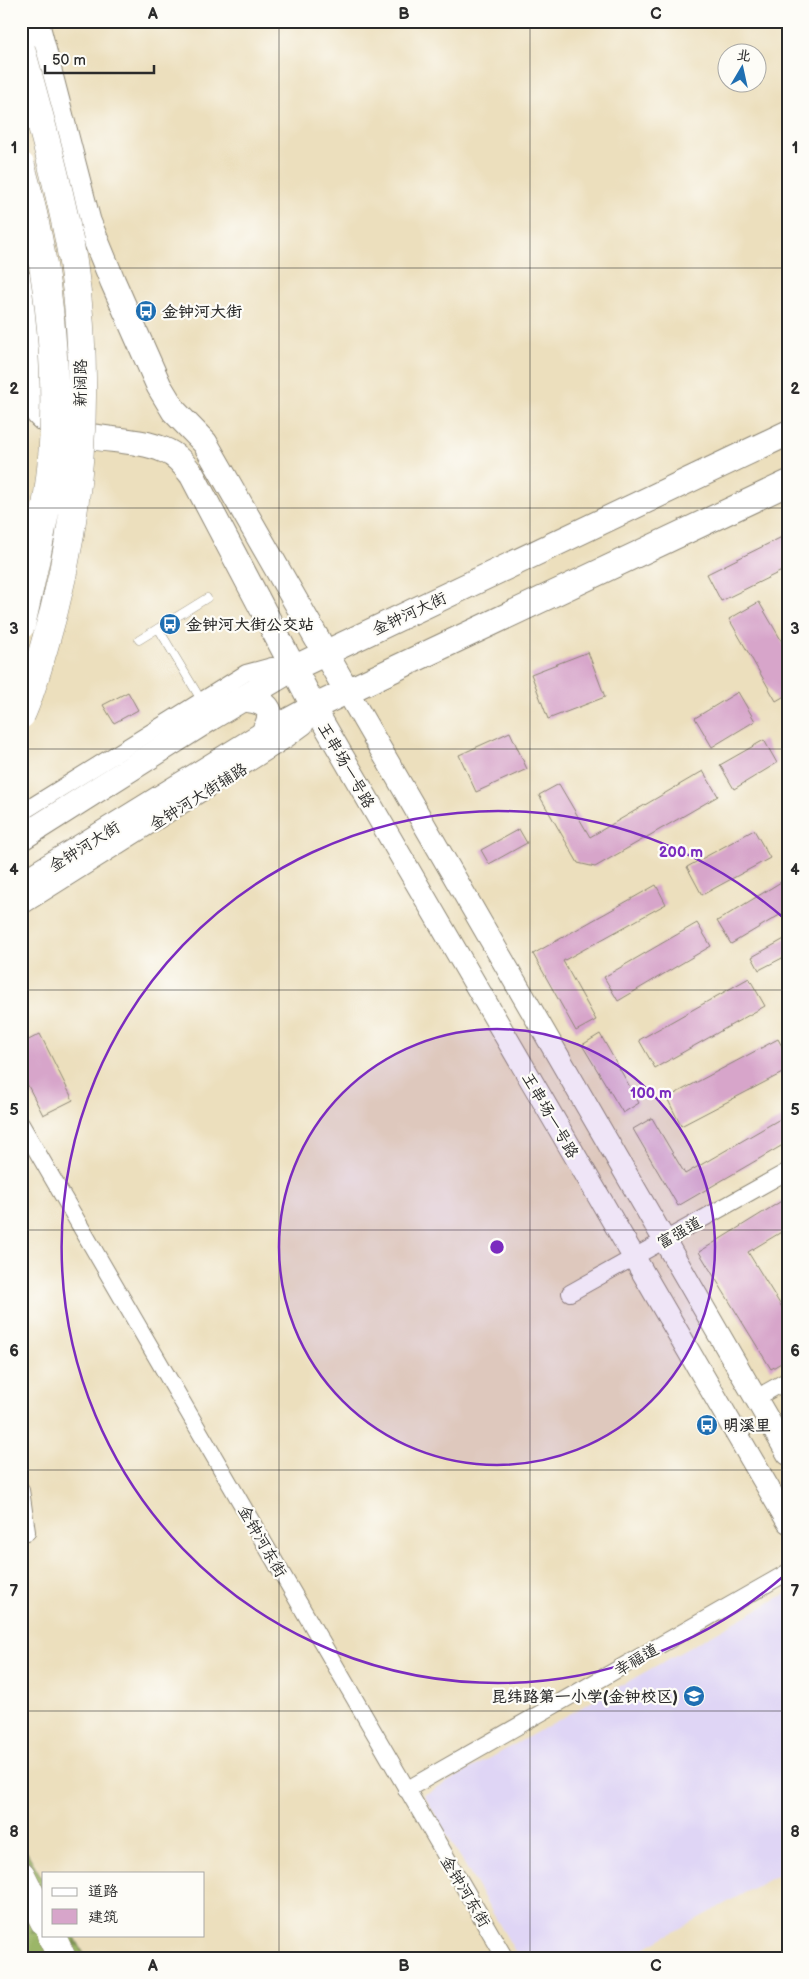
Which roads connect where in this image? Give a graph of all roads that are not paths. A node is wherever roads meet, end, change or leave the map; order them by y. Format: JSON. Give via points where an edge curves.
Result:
{"nodes":[{"id":1,"x":36,"y":21,"type":"edge"},
{"id":2,"x":21,"y":49,"type":"edge"},
{"id":3,"x":21,"y":166,"type":"edge"},
{"id":4,"x":21,"y":282,"type":"edge"},
{"id":5,"x":788,"y":433,"type":"edge"},
{"id":6,"x":788,"y":483,"type":"edge"},
{"id":7,"x":207,"y":598,"type":"dead end"},
{"id":8,"x":21,"y":625,"type":"edge"},
{"id":9,"x":158,"y":628,"type":"junction"},
{"id":10,"x":139,"y":640,"type":"dead end"},
{"id":11,"x":325,"y":652,"type":"junction"},
{"id":12,"x":294,"y":668,"type":"junction"},
{"id":13,"x":347,"y":691,"type":"junction"},
{"id":14,"x":241,"y":700,"type":"junction"},
{"id":15,"x":314,"y":707,"type":"junction"},
{"id":16,"x":206,"y":708,"type":"junction"},
{"id":17,"x":21,"y":715,"type":"edge"},
{"id":18,"x":262,"y":735,"type":"junction"},
{"id":19,"x":21,"y":813,"type":"edge"},
{"id":20,"x":21,"y":838,"type":"edge"},
{"id":21,"x":21,"y":884,"type":"edge"},
{"id":22,"x":21,"y":907,"type":"edge"},
{"id":23,"x":21,"y":1124,"type":"edge"},
{"id":24,"x":788,"y":1171,"type":"edge"},
{"id":25,"x":664,"y":1240,"type":"junction"},
{"id":26,"x":634,"y":1257,"type":"junction"},
{"id":27,"x":570,"y":1293,"type":"dead end"},
{"id":28,"x":788,"y":1380,"type":"edge"},
{"id":29,"x":756,"y":1398,"type":"junction"},
{"id":30,"x":788,"y":1454,"type":"edge"},
{"id":31,"x":21,"y":1490,"type":"edge"},
{"id":32,"x":788,"y":1522,"type":"edge"},
{"id":33,"x":21,"y":1532,"type":"edge"},
{"id":34,"x":788,"y":1572,"type":"edge"},
{"id":35,"x":406,"y":1790,"type":"junction"},
{"id":36,"x":21,"y":1875,"type":"edge"},
{"id":37,"x":42,"y":1917,"type":"edge"},
{"id":38,"x":51,"y":1936,"type":"edge"},
{"id":39,"x":62,"y":1958,"type":"edge"},
{"id":40,"x":505,"y":1958,"type":"edge"}],
"edges":[{"from":1,"to":11,"type":"main road","via":[[88,221],[143,354],[174,411],[205,443]]},
{"from":2,"to":17,"type":"highway","name":"新阔路","bridge":true,"via":[[73,263],[81,361],[80,443],[72,528],[54,613]]},
{"from":3,"to":8,"type":"highway","name":"新阔路","bridge":true,"via":[[41,250],[50,328],[54,410],[48,493]]},
{"from":4,"to":12,"type":"main road","via":[[32,404],[38,416],[52,426],[148,444],[179,459],[192,475]]},
{"from":5,"to":11,"type":"main road","name":"金钟河大街"},
{"from":6,"to":13,"type":"main road","name":"金钟河大街"},
{"from":7,"to":9,"type":"lane"},
{"from":9,"to":10,"type":"lane"},
{"from":9,"to":16,"type":"lane"},
{"from":11,"to":12,"type":"main road","name":"金钟河大街"},
{"from":11,"to":13,"type":"main road"},
{"from":12,"to":14,"type":"main road","name":"金钟河大街"},
{"from":12,"to":15,"type":"main road"},
{"from":12,"to":16,"type":"street","via":[[272,666],[246,673]]},
{"from":13,"to":15,"type":"main road","name":"金钟河大街"},
{"from":13,"to":25,"type":"main road"},
{"from":14,"to":16,"type":"main road","name":"金钟河大街"},
{"from":14,"to":18,"type":"main road","via":[[258,701],[267,706],[270,721]]},
{"from":15,"to":18,"type":"main road","name":"金钟河大街"},
{"from":15,"to":22,"type":"street","name":"金钟河大街辅路","via":[[304,726],[286,740]]},
{"from":15,"to":26,"type":"main road","name":"王串场一号路"},
{"from":16,"to":19,"type":"street"},
{"from":16,"to":20,"type":"main road","name":"金钟河大街"},
{"from":18,"to":21,"type":"main road","name":"金钟河大街"},
{"from":23,"to":35,"type":"street","name":"金钟河东街"},
{"from":24,"to":25,"type":"street","name":"富强道"},
{"from":25,"to":26,"type":"street","name":"富强道"},
{"from":25,"to":29,"type":"main road"},
{"from":26,"to":27,"type":"street","name":"富强道"},
{"from":26,"to":32,"type":"main road","name":"王串场一号路"},
{"from":28,"to":29,"type":"street"},
{"from":29,"to":30,"type":"main road"},
{"from":31,"to":33,"type":"street","via":[[27,1532]]},
{"from":34,"to":35,"type":"street","name":"幸福道"},
{"from":35,"to":40,"type":"street","name":"金钟河东街"},
{"from":36,"to":37,"type":"highway"},
{"from":38,"to":39,"type":"highway"}]}
